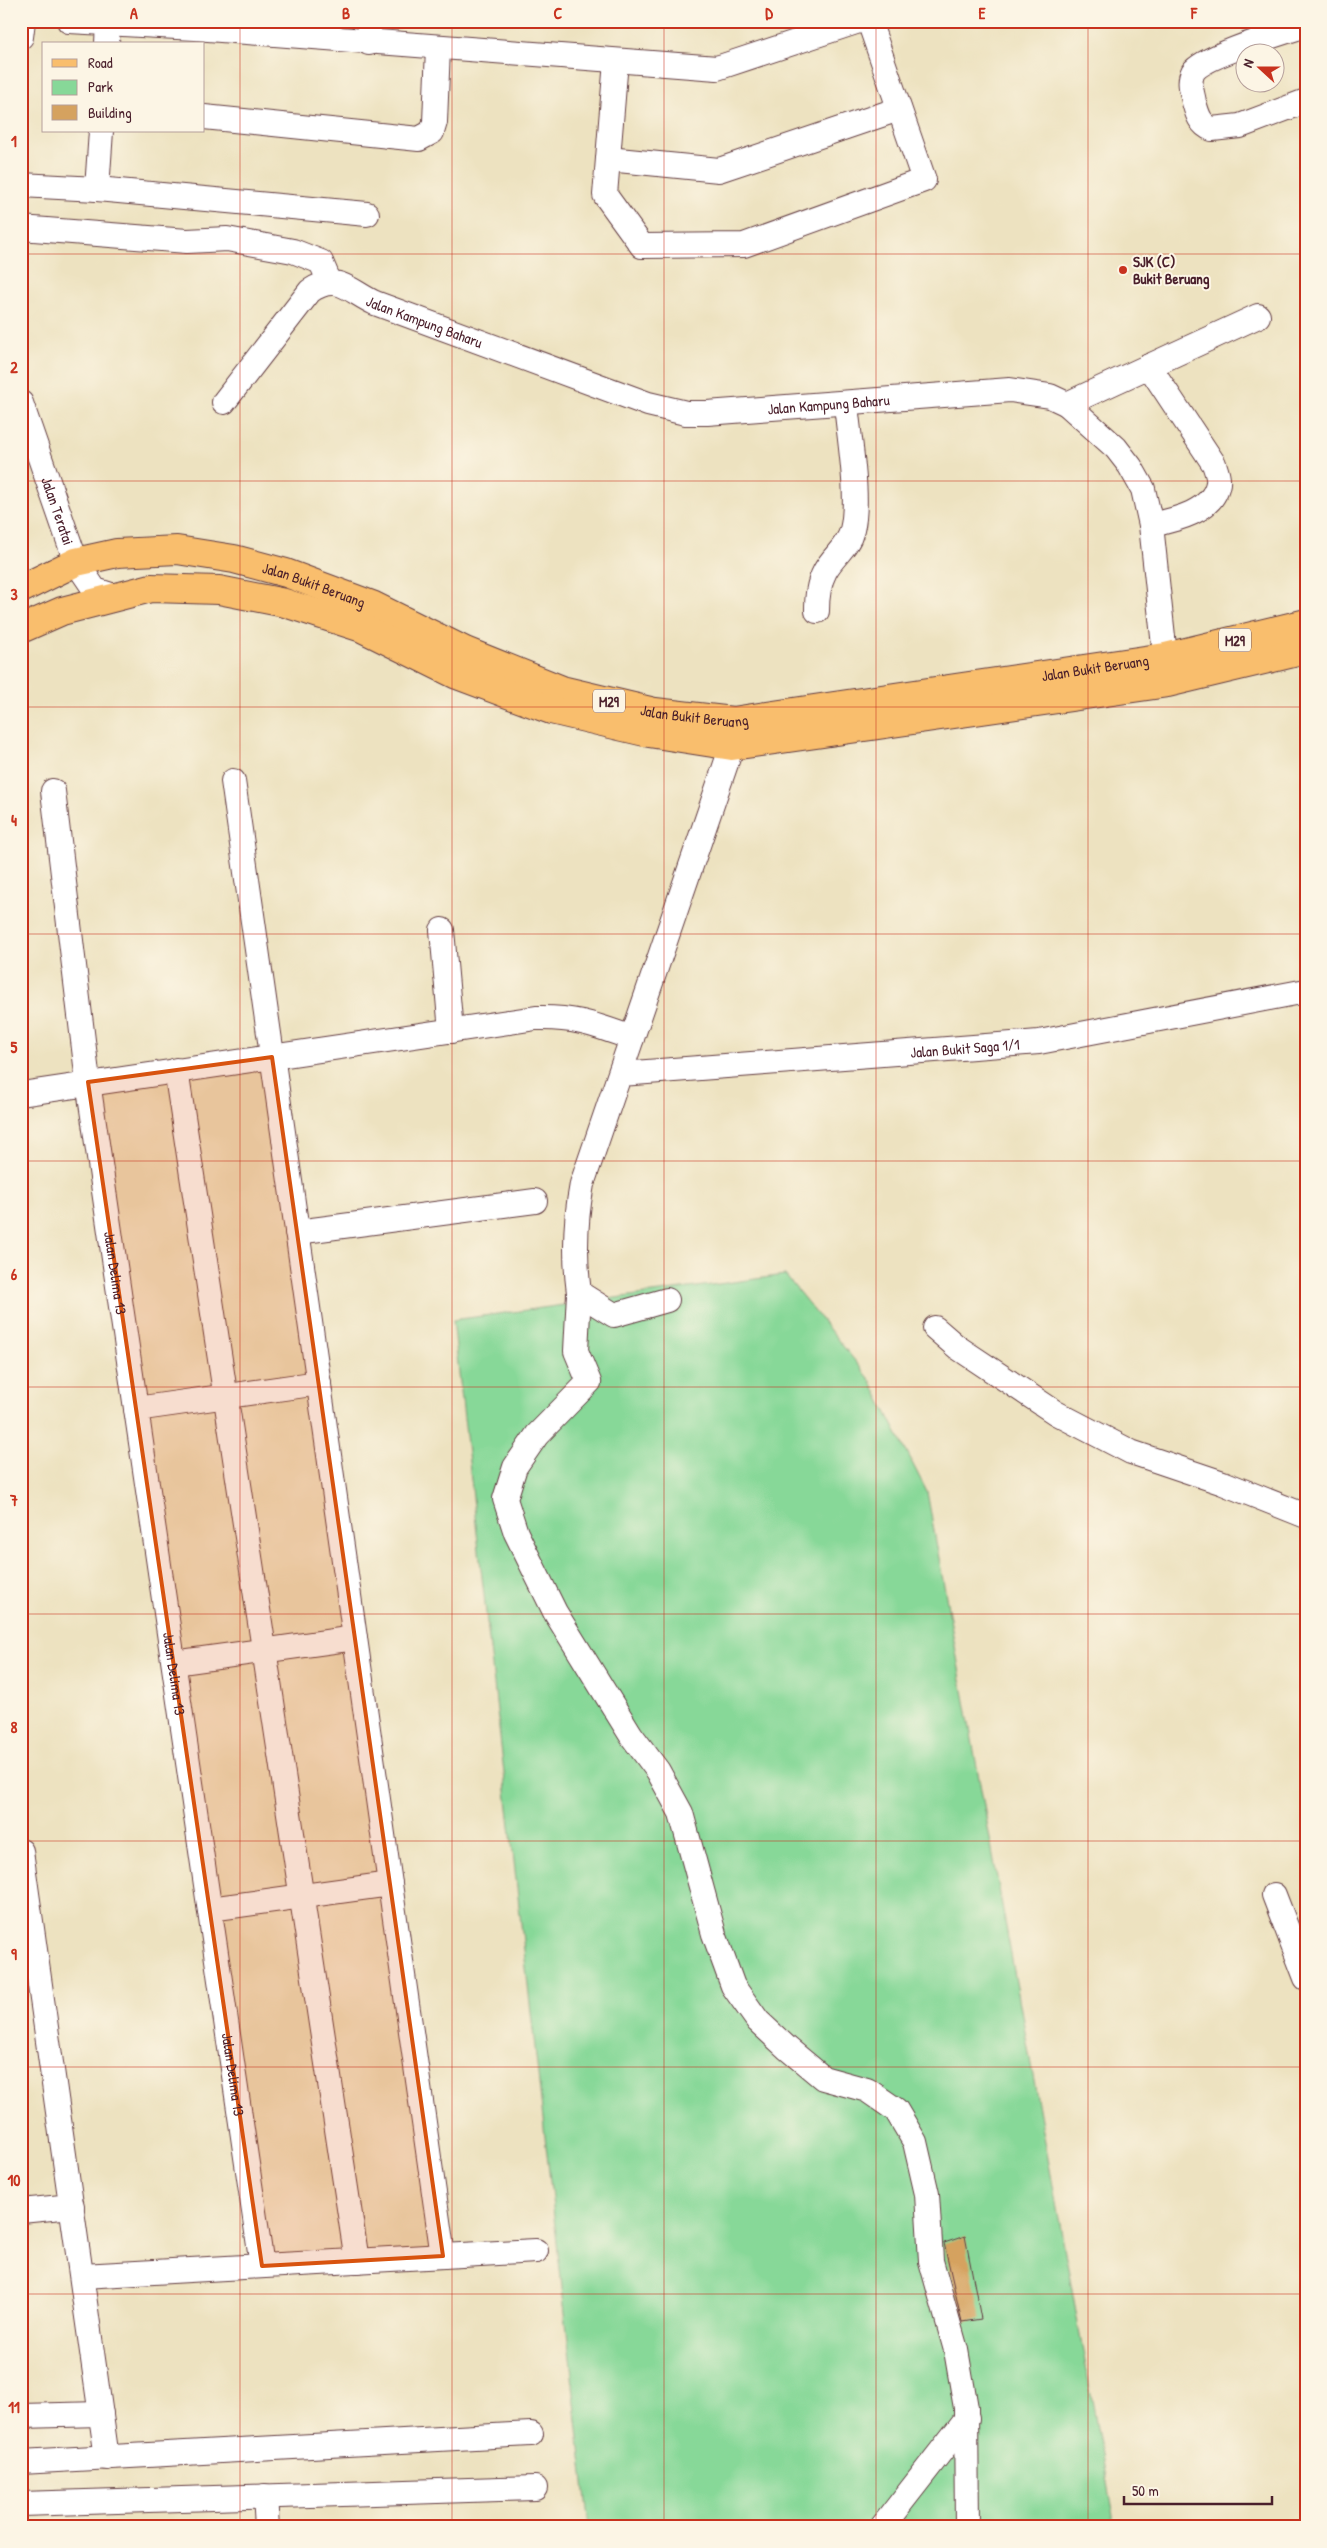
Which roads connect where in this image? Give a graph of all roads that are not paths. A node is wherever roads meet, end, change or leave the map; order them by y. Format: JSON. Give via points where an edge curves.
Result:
{"nodes":[{"id":1,"x":22,"y":21,"type":"edge"},
{"id":2,"x":69,"y":21,"type":"edge"},
{"id":3,"x":859,"y":21,"type":"edge"},
{"id":4,"x":869,"y":21,"type":"edge"},
{"id":5,"x":1306,"y":24,"type":"edge"},
{"id":6,"x":195,"y":25,"type":"edge"},
{"id":7,"x":278,"y":28,"type":"edge"},
{"id":8,"x":108,"y":29,"type":"edge"},
{"id":9,"x":369,"y":32,"type":"edge"},
{"id":10,"x":21,"y":37,"type":"edge"},
{"id":11,"x":438,"y":48,"type":"junction"},
{"id":12,"x":616,"y":61,"type":"junction"},
{"id":13,"x":1306,"y":101,"type":"edge"},
{"id":14,"x":899,"y":110,"type":"junction"},
{"id":15,"x":205,"y":117,"type":"edge"},
{"id":16,"x":101,"y":132,"type":"edge"},
{"id":17,"x":608,"y":159,"type":"junction"},
{"id":18,"x":21,"y":185,"type":"edge"},
{"id":19,"x":97,"y":189,"type":"junction"},
{"id":20,"x":366,"y":214,"type":"dead end"},
{"id":21,"x":21,"y":228,"type":"edge"},
{"id":22,"x":329,"y":281,"type":"junction"},
{"id":23,"x":1258,"y":316,"type":"dead end"},
{"id":24,"x":1149,"y":366,"type":"junction"},
{"id":25,"x":224,"y":402,"type":"dead end"},
{"id":26,"x":21,"y":403,"type":"edge"},
{"id":27,"x":846,"y":404,"type":"junction"},
{"id":28,"x":1067,"y":404,"type":"junction"},
{"id":29,"x":1151,"y":525,"type":"junction"},
{"id":30,"x":76,"y":562,"type":"junction"},
{"id":31,"x":21,"y":589,"type":"edge"},
{"id":32,"x":114,"y":596,"type":"junction"},
{"id":33,"x":62,"y":611,"type":"junction"},
{"id":34,"x":817,"y":611,"type":"dead end"},
{"id":35,"x":1306,"y":623,"type":"edge"},
{"id":36,"x":21,"y":629,"type":"edge"},
{"id":37,"x":1306,"y":650,"type":"edge"},
{"id":38,"x":1165,"y":657,"type":"junction"},
{"id":39,"x":1168,"y":683,"type":"junction"},
{"id":40,"x":732,"y":746,"type":"junction"},
{"id":41,"x":233,"y":781,"type":"dead end"},
{"id":42,"x":54,"y":791,"type":"dead end"},
{"id":43,"x":442,"y":930,"type":"dead end"},
{"id":44,"x":1306,"y":991,"type":"edge"},
{"id":45,"x":451,"y":1031,"type":"junction"},
{"id":46,"x":632,"y":1038,"type":"junction"},
{"id":47,"x":272,"y":1057,"type":"junction"},
{"id":48,"x":176,"y":1070,"type":"junction"},
{"id":49,"x":621,"y":1074,"type":"junction"},
{"id":50,"x":88,"y":1082,"type":"junction"},
{"id":51,"x":21,"y":1094,"type":"edge"},
{"id":52,"x":535,"y":1201,"type":"dead end"},
{"id":53,"x":297,"y":1232,"type":"junction"},
{"id":54,"x":578,"y":1293,"type":"junction"},
{"id":55,"x":667,"y":1300,"type":"dead end"},
{"id":56,"x":935,"y":1328,"type":"dead end"},
{"id":57,"x":319,"y":1383,"type":"junction"},
{"id":58,"x":226,"y":1396,"type":"junction"},
{"id":59,"x":136,"y":1409,"type":"junction"},
{"id":60,"x":1306,"y":1516,"type":"edge"},
{"id":61,"x":355,"y":1638,"type":"junction"},
{"id":62,"x":265,"y":1651,"type":"junction"},
{"id":63,"x":174,"y":1663,"type":"junction"},
{"id":64,"x":21,"y":1851,"type":"edge"},
{"id":65,"x":23,"y":1880,"type":"edge"},
{"id":66,"x":390,"y":1884,"type":"junction"},
{"id":67,"x":1274,"y":1895,"type":"dead end"},
{"id":68,"x":302,"y":1896,"type":"junction"},
{"id":69,"x":210,"y":1909,"type":"junction"},
{"id":70,"x":30,"y":1972,"type":"edge"},
{"id":71,"x":1306,"y":1978,"type":"edge"},
{"id":72,"x":72,"y":2206,"type":"junction"},
{"id":73,"x":21,"y":2211,"type":"edge"},
{"id":74,"x":536,"y":2251,"type":"dead end"},
{"id":75,"x":443,"y":2256,"type":"junction"},
{"id":76,"x":357,"y":2261,"type":"junction"},
{"id":77,"x":262,"y":2266,"type":"junction"},
{"id":78,"x":82,"y":2276,"type":"junction"},
{"id":79,"x":101,"y":2414,"type":"junction"},
{"id":80,"x":21,"y":2416,"type":"edge"},
{"id":81,"x":967,"y":2418,"type":"junction"},
{"id":82,"x":531,"y":2434,"type":"dead end"},
{"id":83,"x":107,"y":2458,"type":"junction"},
{"id":84,"x":21,"y":2462,"type":"edge"},
{"id":85,"x":535,"y":2488,"type":"dead end"},
{"id":86,"x":265,"y":2496,"type":"junction"},
{"id":87,"x":21,"y":2504,"type":"edge"},
{"id":88,"x":267,"y":2527,"type":"edge"},
{"id":89,"x":882,"y":2527,"type":"edge"},
{"id":90,"x":967,"y":2527,"type":"edge"}],
"edges":[{"from":1,"to":10,"type":"street"},
{"from":2,"to":8,"type":"street"},
{"from":3,"to":12,"type":"street","via":[[717,68]]},
{"from":4,"to":14,"type":"street"},
{"from":5,"to":13,"type":"street","via":[[1227,52],[1198,66],[1190,85],[1198,116],[1212,129],[1240,126]]},
{"from":6,"to":7,"type":"street"},
{"from":6,"to":8,"type":"street"},
{"from":7,"to":9,"type":"street"},
{"from":9,"to":11,"type":"street"},
{"from":11,"to":12,"type":"street"},
{"from":11,"to":15,"type":"street","via":[[435,122],[432,132],[419,139]]},
{"from":12,"to":17,"type":"street"},
{"from":14,"to":17,"type":"street","via":[[719,170]]},
{"from":14,"to":17,"type":"street","via":[[924,180],[744,245],[642,246],[605,195]]},
{"from":16,"to":19,"type":"street"},
{"from":18,"to":19,"type":"street"},
{"from":19,"to":20,"type":"street"},
{"from":21,"to":22,"type":"street","via":[[186,241],[227,239],[300,254],[321,262]]},
{"from":22,"to":25,"type":"street","via":[[310,291]]},
{"from":22,"to":27,"type":"street","name":"Jalan Kampung Baharu","via":[[375,303],[666,409],[707,413]]},
{"from":23,"to":24,"type":"street"},
{"from":24,"to":28,"type":"street"},
{"from":24,"to":29,"type":"street","via":[[1214,464],[1219,481],[1215,495],[1181,519]]},
{"from":26,"to":30,"type":"street","name":"Jalan Teratai"},
{"from":27,"to":28,"type":"street","name":"Jalan Kampung Baharu","via":[[1010,390],[1050,396]]},
{"from":27,"to":34,"type":"street","via":[[855,507],[852,530],[846,545],[825,570],[818,590]]},
{"from":28,"to":29,"type":"street","name":"Jalan Kampung Baharu","via":[[1116,448],[1130,466],[1142,489]]},
{"from":29,"to":38,"type":"street","name":"Jalan Kampung Baharu"},
{"from":30,"to":31,"type":"main road","name":"Jalan Bukit Beruang","number":"M29"},
{"from":30,"to":32,"type":"street","via":[[95,590]]},
{"from":30,"to":33,"type":"street","via":[[77,590]]},
{"from":30,"to":38,"type":"main road","name":"Jalan Bukit Beruang","number":"M29","via":[[118,553],[177,550],[234,559],[286,573],[372,605],[465,651],[562,690],[655,712],[733,721]]},
{"from":32,"to":33,"type":"main road","name":"Jalan Bukit Beruang","number":"M29"},
{"from":32,"to":40,"type":"main road","name":"Jalan Bukit Beruang","number":"M29","via":[[151,588],[170,588],[219,590],[285,602],[362,628],[457,675],[551,710],[649,733]]},
{"from":33,"to":36,"type":"main road","name":"Jalan Bukit Beruang","number":"M29"},
{"from":35,"to":38,"type":"main road","name":"Jalan Bukit Beruang","number":"M29"},
{"from":37,"to":39,"type":"main road","name":"Jalan Bukit Beruang","number":"M29"},
{"from":38,"to":39,"type":"street","name":"Jalan Kampung Baharu"},
{"from":39,"to":40,"type":"main road","name":"Jalan Bukit Beruang","number":"M29"},
{"from":40,"to":46,"type":"street"},
{"from":41,"to":47,"type":"street"},
{"from":42,"to":50,"type":"street","name":"Jalan Delima 13"},
{"from":43,"to":45,"type":"street"},
{"from":44,"to":49,"type":"street","name":"Jalan Bukit Saga 1/1","via":[[1040,1042]]},
{"from":45,"to":46,"type":"street","via":[[536,1018],[565,1017]]},
{"from":45,"to":47,"type":"street"},
{"from":46,"to":49,"type":"street"},
{"from":47,"to":48,"type":"street"},
{"from":47,"to":53,"type":"street"},
{"from":48,"to":50,"type":"street"},
{"from":48,"to":58,"type":"street"},
{"from":49,"to":54,"type":"street","via":[[582,1184],[575,1222],[574,1261]]},
{"from":50,"to":51,"type":"street"},
{"from":50,"to":59,"type":"street","name":"Jalan Delima 13"},
{"from":52,"to":53,"type":"street"},
{"from":53,"to":57,"type":"street"},
{"from":54,"to":55,"type":"street","via":[[614,1315]]},
{"from":54,"to":81,"type":"street","via":[[576,1351],[589,1382],[537,1435],[515,1467],[505,1499],[516,1534],[582,1659],[630,1735],[658,1770],[681,1813],[714,1934],[733,1986],[758,2021],[787,2048],[823,2078],[866,2090],[896,2110],[915,2142],[927,2194],[931,2261],[956,2350]]},
{"from":56,"to":60,"type":"street","via":[[1056,1413],[1131,1452]]},
{"from":57,"to":58,"type":"street"},
{"from":57,"to":61,"type":"street"},
{"from":58,"to":59,"type":"street"},
{"from":58,"to":62,"type":"street"},
{"from":59,"to":63,"type":"street","name":"Jalan Delima 13"},
{"from":61,"to":62,"type":"street"},
{"from":61,"to":66,"type":"street"},
{"from":62,"to":63,"type":"street"},
{"from":62,"to":68,"type":"street"},
{"from":63,"to":69,"type":"street","name":"Jalan Delima 13"},
{"from":64,"to":65,"type":"street"},
{"from":65,"to":70,"type":"street"},
{"from":66,"to":68,"type":"street"},
{"from":66,"to":75,"type":"street"},
{"from":67,"to":71,"type":"street"},
{"from":68,"to":69,"type":"street"},
{"from":68,"to":76,"type":"street"},
{"from":69,"to":77,"type":"street","name":"Jalan Delima 13"},
{"from":70,"to":72,"type":"street"},
{"from":72,"to":73,"type":"street"},
{"from":72,"to":78,"type":"street"},
{"from":74,"to":75,"type":"street"},
{"from":75,"to":76,"type":"street"},
{"from":76,"to":77,"type":"street"},
{"from":77,"to":78,"type":"street"},
{"from":78,"to":79,"type":"street"},
{"from":79,"to":80,"type":"street"},
{"from":79,"to":83,"type":"street"},
{"from":81,"to":89,"type":"street"},
{"from":81,"to":90,"type":"street"},
{"from":82,"to":83,"type":"street"},
{"from":83,"to":84,"type":"street"},
{"from":85,"to":86,"type":"street"},
{"from":86,"to":87,"type":"street"},
{"from":86,"to":88,"type":"street"}]}
